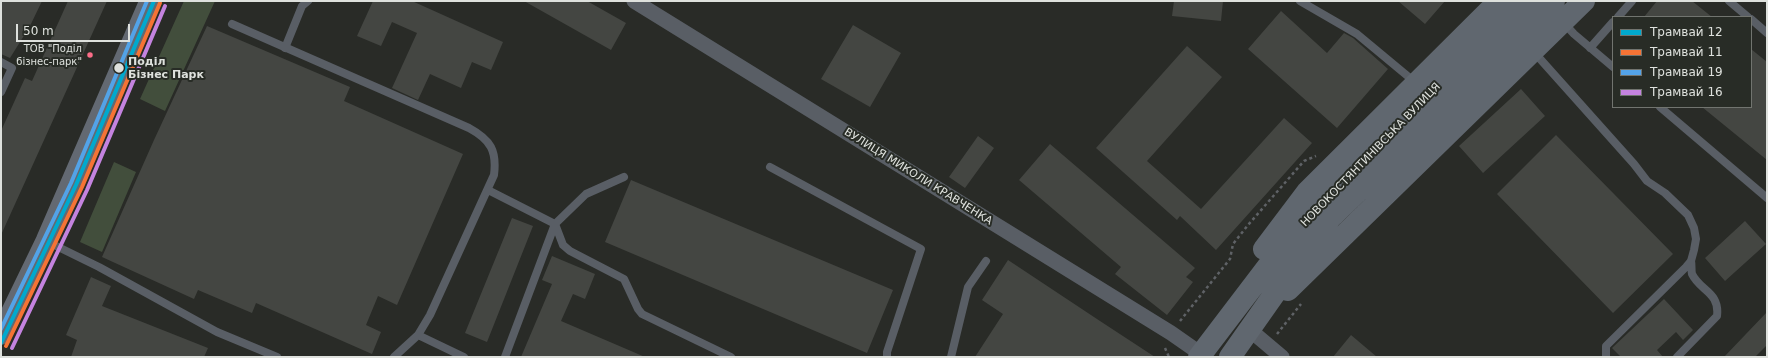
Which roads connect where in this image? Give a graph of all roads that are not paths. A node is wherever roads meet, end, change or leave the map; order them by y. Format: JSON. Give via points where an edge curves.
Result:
{"nodes":[{"id":1,"x":150,"y":1,"type":"edge"},
{"id":2,"x":308,"y":1,"type":"edge"},
{"id":3,"x":634,"y":1,"type":"edge"},
{"id":4,"x":1300,"y":1,"type":"edge"},
{"id":5,"x":1500,"y":1,"type":"edge"},
{"id":6,"x":1526,"y":1,"type":"edge"},
{"id":7,"x":1554,"y":1,"type":"edge"},
{"id":8,"x":1584,"y":1,"type":"edge"},
{"id":9,"x":1632,"y":1,"type":"edge"},
{"id":10,"x":1730,"y":1,"type":"edge"},
{"id":11,"x":1619,"y":16,"type":"edge"},
{"id":12,"x":1747,"y":16,"type":"edge"},
{"id":13,"x":1752,"y":20,"type":"edge"},
{"id":14,"x":1562,"y":22,"type":"junction"},
{"id":15,"x":1612,"y":23,"type":"edge"},
{"id":16,"x":232,"y":24,"type":"dead end"},
{"id":17,"x":1767,"y":33,"type":"edge"},
{"id":18,"x":285,"y":48,"type":"junction"},
{"id":19,"x":1590,"y":48,"type":"junction"},
{"id":20,"x":1532,"y":50,"type":"junction"},
{"id":21,"x":1,"y":62,"type":"edge"},
{"id":22,"x":1612,"y":66,"type":"edge"},
{"id":23,"x":1417,"y":84,"type":"junction"},
{"id":24,"x":1453,"y":84,"type":"junction"},
{"id":25,"x":1,"y":92,"type":"edge"},
{"id":26,"x":1661,"y":108,"type":"edge"},
{"id":27,"x":770,"y":166,"type":"dead end"},
{"id":28,"x":624,"y":177,"type":"dead end"},
{"id":29,"x":488,"y":190,"type":"junction"},
{"id":30,"x":1767,"y":198,"type":"edge"},
{"id":31,"x":555,"y":224,"type":"junction"},
{"id":32,"x":46,"y":241,"type":"junction"},
{"id":33,"x":986,"y":261,"type":"dead end"},
{"id":34,"x":1691,"y":261,"type":"junction"},
{"id":35,"x":1243,"y":298,"type":"junction"},
{"id":36,"x":1265,"y":309,"type":"junction"},
{"id":37,"x":1250,"y":330,"type":"junction"},
{"id":38,"x":1,"y":334,"type":"edge"},
{"id":39,"x":418,"y":334,"type":"junction"},
{"id":40,"x":1200,"y":355,"type":"edge"},
{"id":41,"x":277,"y":357,"type":"edge"},
{"id":42,"x":394,"y":357,"type":"edge"},
{"id":43,"x":464,"y":357,"type":"edge"},
{"id":44,"x":505,"y":357,"type":"edge"},
{"id":45,"x":731,"y":357,"type":"edge"},
{"id":46,"x":887,"y":357,"type":"edge"},
{"id":47,"x":951,"y":357,"type":"edge"},
{"id":48,"x":1230,"y":357,"type":"edge"},
{"id":49,"x":1282,"y":357,"type":"edge"},
{"id":50,"x":1606,"y":357,"type":"edge"},
{"id":51,"x":1677,"y":357,"type":"edge"}],
"edges":[{"from":1,"to":32,"type":"main road"},
{"from":2,"to":18,"type":"lane","via":[[302,6]]},
{"from":3,"to":40,"type":"street","name":"ВУЛИЦЯ МИКОЛИ КРАВЧЕНКА","via":[[1171,333]]},
{"from":4,"to":23,"type":"lane","via":[[1357,34]]},
{"from":5,"to":23,"type":"main road"},
{"from":6,"to":24,"type":"main road","name":"НОВОКОСТЯНТИНІВСЬКА ВУЛИЦЯ"},
{"from":7,"to":24,"type":"main road","name":"НОВОКОСТЯНТИНІВСЬКА ВУЛИЦЯ"},
{"from":8,"to":14,"type":"main road"},
{"from":9,"to":11,"type":"lane"},
{"from":10,"to":12,"type":"lane"},
{"from":13,"to":17,"type":"lane"},
{"from":14,"to":19,"type":"lane"},
{"from":14,"to":20,"type":"main road"},
{"from":15,"to":19,"type":"lane"},
{"from":16,"to":18,"type":"lane"},
{"from":18,"to":29,"type":"lane","via":[[480,135],[487,141],[495,156],[494,175]]},
{"from":19,"to":22,"type":"lane"},
{"from":20,"to":34,"type":"lane","via":[[1647,181],[1665,193],[1688,215],[1696,239]]},
{"from":20,"to":36,"type":"main road","via":[[1295,284]]},
{"from":21,"to":25,"type":"lane","via":[[12,68]]},
{"from":23,"to":35,"type":"main road","via":[[1302,198],[1267,245],[1249,276]]},
{"from":24,"to":35,"type":"main road","name":"НОВОКОСТЯНТИНІВСЬКА ВУЛИЦЯ","via":[[1320,203]]},
{"from":24,"to":36,"type":"main road","name":"НОВОКОСТЯНТИНІВСЬКА ВУЛИЦЯ","via":[[1331,217],[1294,265]]},
{"from":26,"to":30,"type":"lane"},
{"from":27,"to":46,"type":"lane","via":[[921,249]]},
{"from":28,"to":31,"type":"lane","via":[[586,194]]},
{"from":29,"to":31,"type":"lane"},
{"from":29,"to":39,"type":"lane","via":[[430,315]]},
{"from":31,"to":44,"type":"lane"},
{"from":31,"to":45,"type":"lane","via":[[563,245],[570,251],[624,279],[642,314]]},
{"from":32,"to":38,"type":"main road"},
{"from":32,"to":41,"type":"lane","via":[[217,332]]},
{"from":33,"to":47,"type":"lane","via":[[968,287]]},
{"from":34,"to":50,"type":"lane","via":[[1606,346]]},
{"from":34,"to":51,"type":"lane","via":[[1691,272],[1712,295],[1717,306],[1717,316]]},
{"from":35,"to":40,"type":"main road","name":"НОВОКОСТЯНТИНІВСЬКА ВУЛИЦЯ"},
{"from":36,"to":37,"type":"main road","name":"НОВОКОСТЯНТИНІВСЬКА ВУЛИЦЯ"},
{"from":37,"to":48,"type":"main road","name":"НОВОКОСТЯНТИНІВСЬКА ВУЛИЦЯ"},
{"from":37,"to":49,"type":"street"},
{"from":39,"to":42,"type":"lane"},
{"from":39,"to":43,"type":"lane"}]}
